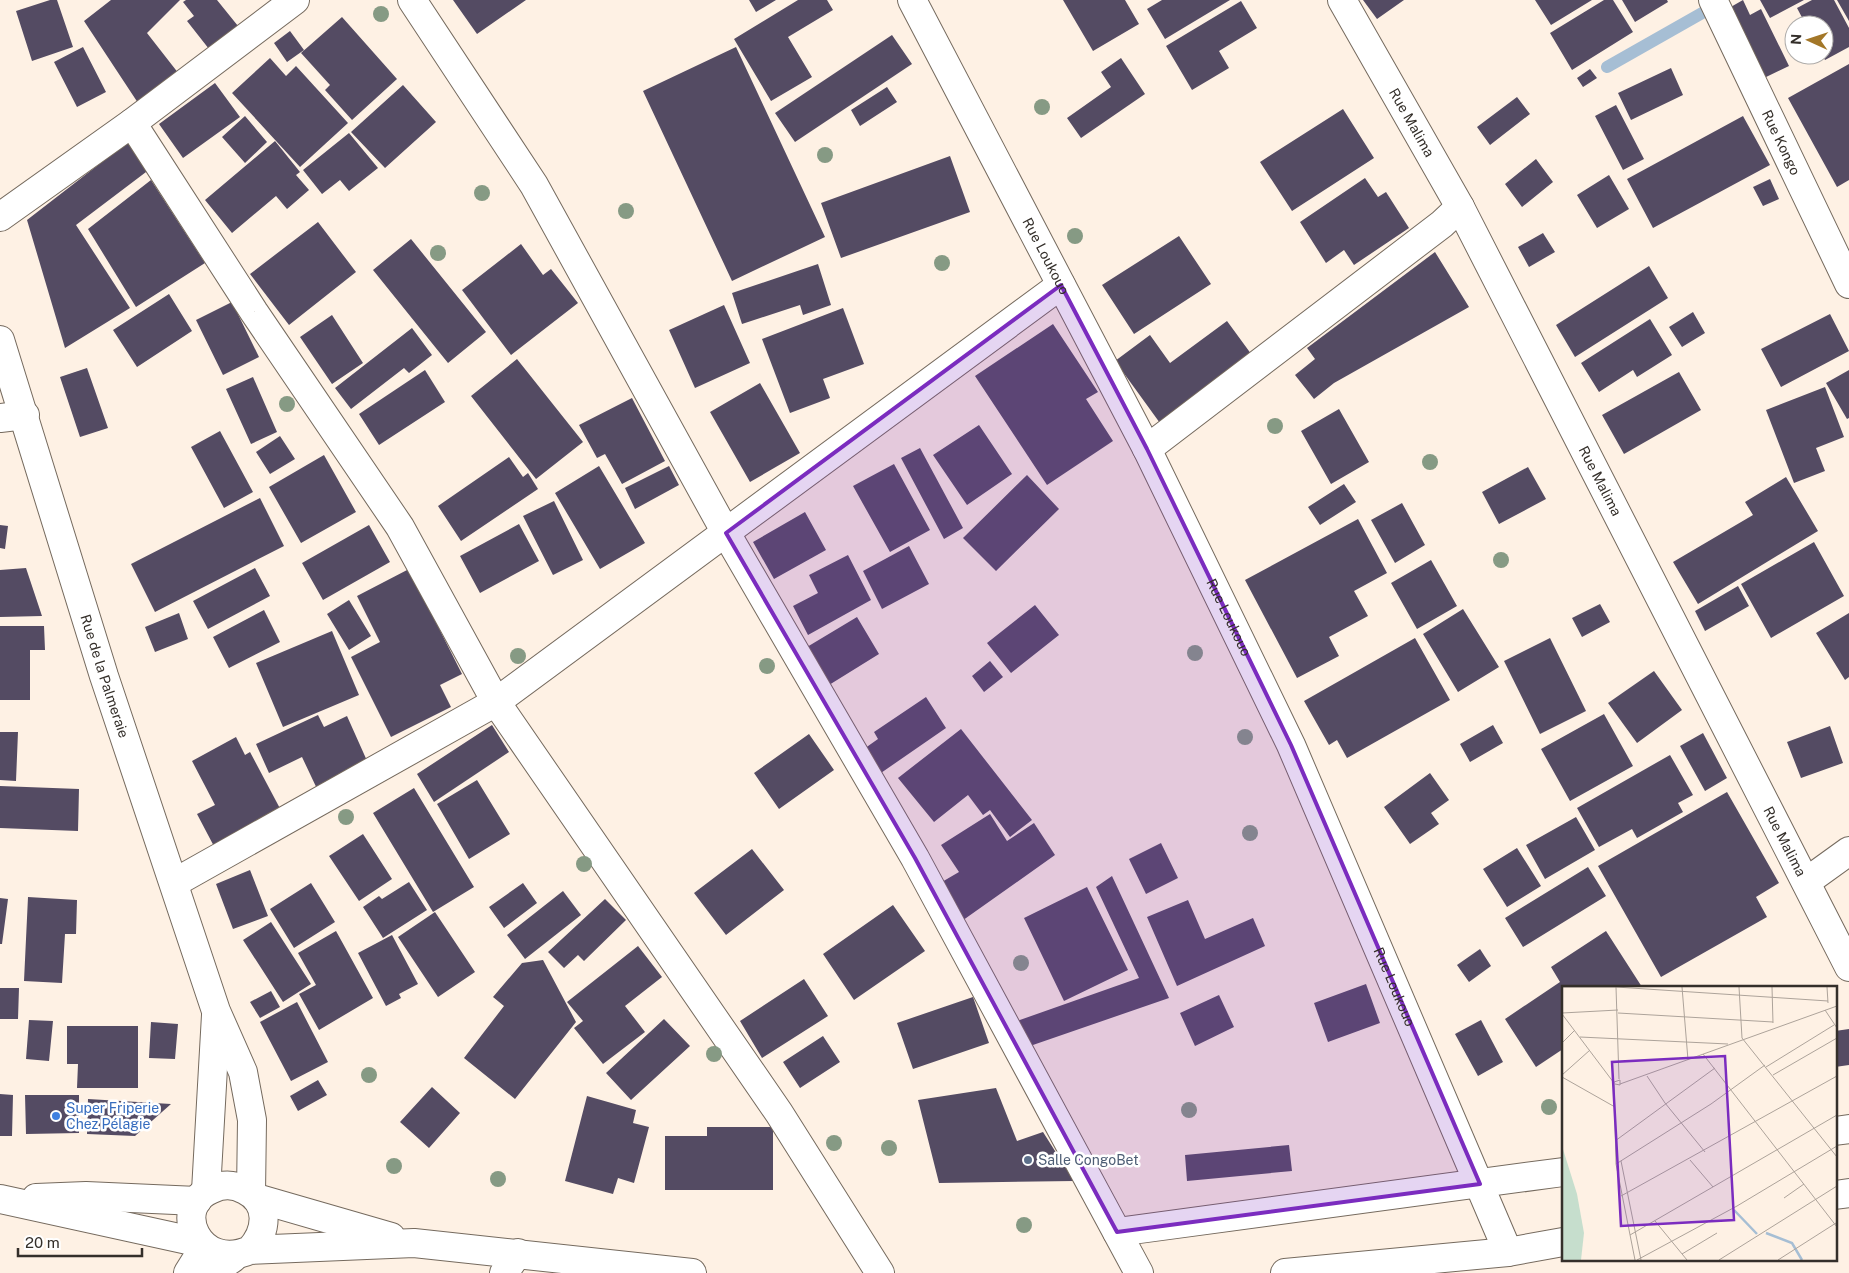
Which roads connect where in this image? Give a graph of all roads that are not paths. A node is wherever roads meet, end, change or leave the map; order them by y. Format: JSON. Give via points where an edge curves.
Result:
{"nodes":[{"id":1,"x":295,"y":0,"type":"edge"},
{"id":2,"x":412,"y":0,"type":"edge"},
{"id":3,"x":912,"y":0,"type":"edge"},
{"id":4,"x":1342,"y":0,"type":"edge"},
{"id":5,"x":1712,"y":0,"type":"edge"},
{"id":6,"x":132,"y":123,"type":"junction"},
{"id":7,"x":1460,"y":207,"type":"junction"},
{"id":8,"x":0,"y":217,"type":"edge"},
{"id":9,"x":1849,"y":284,"type":"edge"},
{"id":10,"x":1061,"y":285,"type":"junction"},
{"id":11,"x":0,"y":340,"type":"edge"},
{"id":12,"x":12,"y":417,"type":"edge"},
{"id":13,"x":1147,"y":449,"type":"junction"},
{"id":14,"x":726,"y":533,"type":"junction"},
{"id":15,"x":496,"y":702,"type":"junction"},
{"id":16,"x":1849,"y":851,"type":"edge"},
{"id":17,"x":1806,"y":882,"type":"junction"},
{"id":18,"x":174,"y":883,"type":"junction"},
{"id":19,"x":1849,"y":967,"type":"edge"},
{"id":20,"x":216,"y":1011,"type":"junction"},
{"id":21,"x":1849,"y":1129,"type":"edge"},
{"id":22,"x":1836,"y":1131,"type":"edge"},
{"id":23,"x":1562,"y":1172,"type":"edge"},
{"id":24,"x":1480,"y":1184,"type":"junction"},
{"id":25,"x":1849,"y":1193,"type":"edge"},
{"id":26,"x":254,"y":1195,"type":"junction"},
{"id":27,"x":1836,"y":1195,"type":"edge"},
{"id":28,"x":202,"y":1196,"type":"junction"},
{"id":29,"x":1117,"y":1232,"type":"junction"},
{"id":30,"x":1562,"y":1242,"type":"edge"},
{"id":31,"x":414,"y":1243,"type":"junction"},
{"id":32,"x":1508,"y":1252,"type":"junction"},
{"id":33,"x":219,"y":1254,"type":"edge"},
{"id":34,"x":511,"y":1263,"type":"edge"},
{"id":35,"x":188,"y":1273,"type":"edge"},
{"id":36,"x":692,"y":1273,"type":"edge"},
{"id":37,"x":880,"y":1273,"type":"edge"},
{"id":38,"x":1139,"y":1273,"type":"edge"},
{"id":39,"x":1285,"y":1273,"type":"edge"}],
"edges":[{"from":1,"to":6,"type":"street"},
{"from":2,"to":14,"type":"street","via":[[534,185]]},
{"from":3,"to":10,"type":"street","name":"Rue Loukouo"},
{"from":4,"to":7,"type":"street","name":"Rue Malima"},
{"from":5,"to":9,"type":"street","name":"Rue Kongo"},
{"from":6,"to":8,"type":"street"},
{"from":6,"to":15,"type":"street","via":[[254,312],[400,526]]},
{"from":7,"to":13,"type":"street"},
{"from":7,"to":17,"type":"street","name":"Rue Malima"},
{"from":10,"to":13,"type":"street","name":"Rue Loukouo"},
{"from":10,"to":14,"type":"street"},
{"from":11,"to":12,"type":"street","name":"Rue de la Palmeraie"},
{"from":12,"to":18,"type":"street","name":"Rue de la Palmeraie"},
{"from":13,"to":24,"type":"street","name":"Rue Loukouo","via":[[1291,745]]},
{"from":14,"to":15,"type":"street"},
{"from":14,"to":29,"type":"street","via":[[915,858]]},
{"from":15,"to":18,"type":"street"},
{"from":15,"to":37,"type":"street","via":[[779,1113]]},
{"from":16,"to":17,"type":"street"},
{"from":17,"to":19,"type":"street","name":"Rue Malima"},
{"from":18,"to":20,"type":"street","name":"Rue de la Palmeraie"},
{"from":20,"to":26,"type":"street","name":"Rue de la Palmeraie","via":[[243,1072],[252,1120]]},
{"from":20,"to":28,"type":"street"},
{"from":21,"to":22,"type":"street"},
{"from":23,"to":24,"type":"street"},
{"from":24,"to":29,"type":"street"},
{"from":24,"to":32,"type":"street","name":"Rue Loukouo"},
{"from":25,"to":27,"type":"street"},
{"from":26,"to":28,"type":"street","via":[[237,1186],[221,1185]]},
{"from":26,"to":31,"type":"street"},
{"from":26,"to":33,"type":"street","via":[[263,1211],[265,1226],[260,1240]]},
{"from":28,"to":33,"type":"street","via":[[192,1214],[192,1229]]},
{"from":28,"to":33,"type":"street","via":[[0,1199]]},
{"from":29,"to":38,"type":"street"},
{"from":30,"to":32,"type":"street"},
{"from":31,"to":33,"type":"street"},
{"from":31,"to":34,"type":"street"},
{"from":32,"to":39,"type":"street"},
{"from":33,"to":35,"type":"street"},
{"from":34,"to":36,"type":"street"}]}
